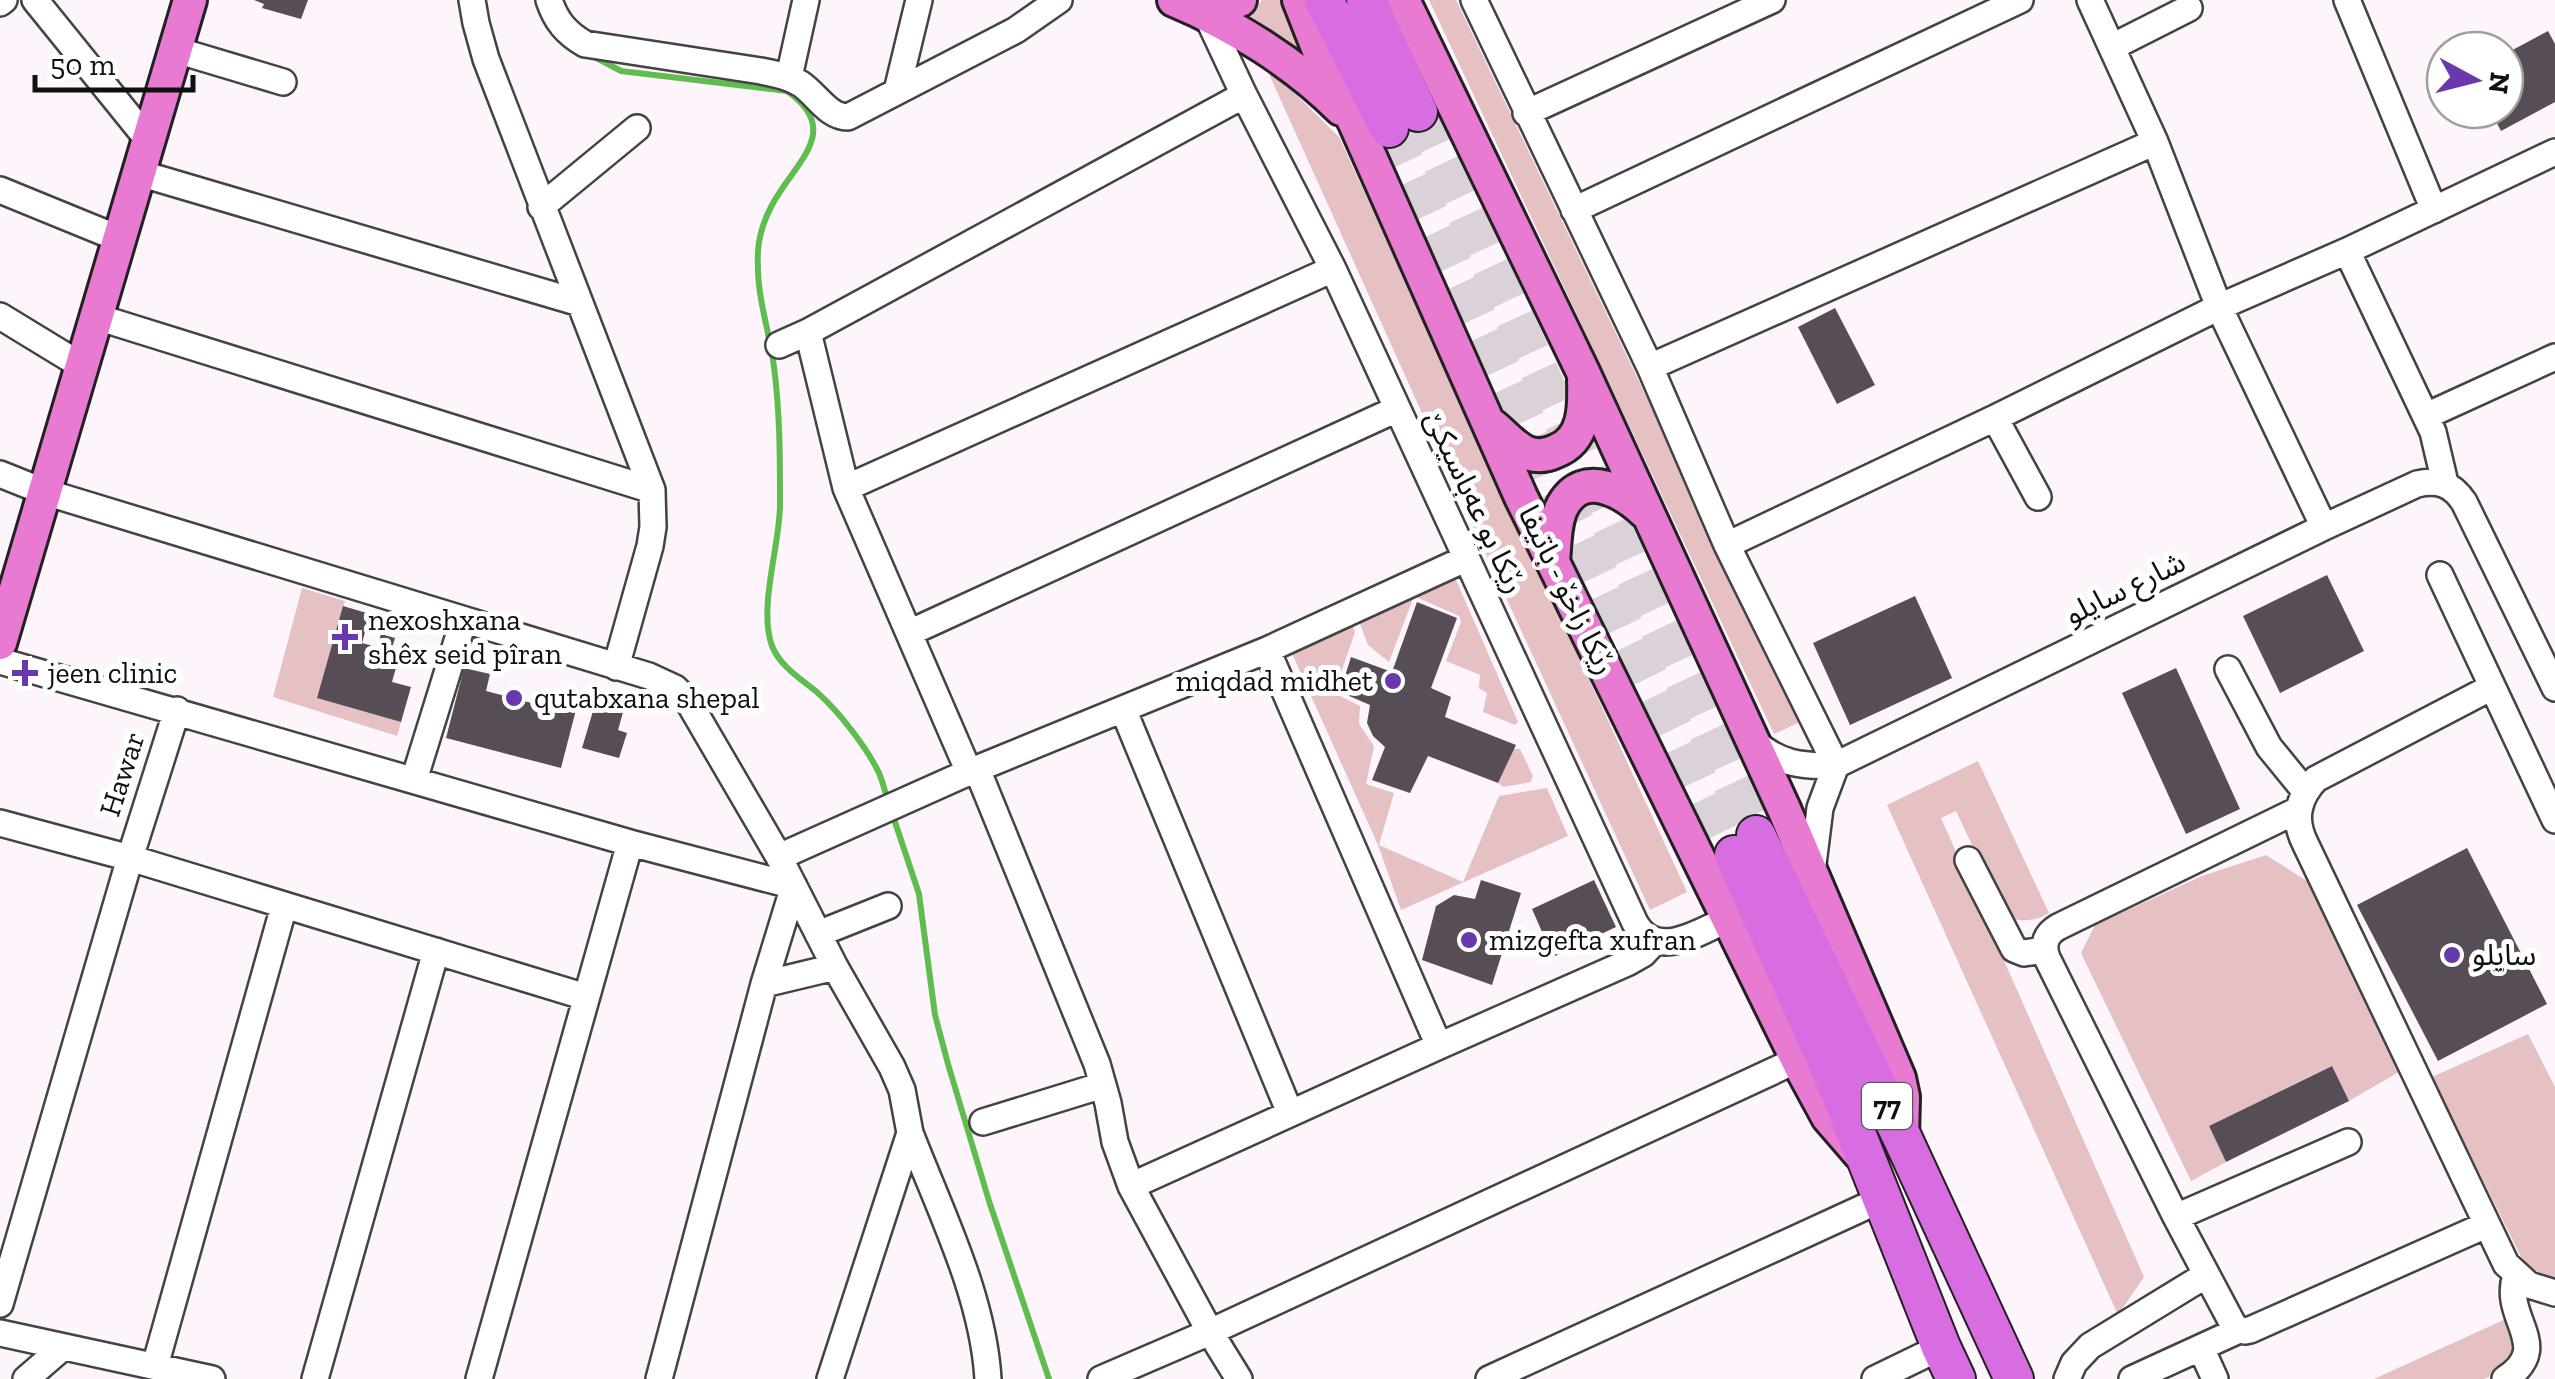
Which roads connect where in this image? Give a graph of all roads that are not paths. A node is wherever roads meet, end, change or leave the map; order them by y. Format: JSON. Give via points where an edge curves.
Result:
{"nodes":[{"id":1,"x":36,"y":0,"type":"edge"},
{"id":2,"x":190,"y":0,"type":"edge"},
{"id":3,"x":472,"y":0,"type":"edge"},
{"id":4,"x":549,"y":0,"type":"edge"},
{"id":5,"x":806,"y":0,"type":"edge"},
{"id":6,"x":919,"y":0,"type":"edge"},
{"id":7,"x":1059,"y":0,"type":"edge"},
{"id":8,"x":1174,"y":0,"type":"edge"},
{"id":9,"x":1240,"y":0,"type":"edge"},
{"id":10,"x":1299,"y":0,"type":"edge"},
{"id":11,"x":1324,"y":0,"type":"edge"},
{"id":12,"x":1366,"y":0,"type":"edge"},
{"id":13,"x":1402,"y":0,"type":"edge"},
{"id":14,"x":1474,"y":0,"type":"edge"},
{"id":15,"x":1772,"y":0,"type":"edge"},
{"id":16,"x":2020,"y":0,"type":"edge"},
{"id":17,"x":2090,"y":0,"type":"edge"},
{"id":18,"x":2347,"y":0,"type":"edge"},
{"id":19,"x":2189,"y":8,"type":"dead end"},
{"id":20,"x":1206,"y":14,"type":"junction"},
{"id":21,"x":2112,"y":47,"type":"junction"},
{"id":22,"x":176,"y":50,"type":"junction"},
{"id":23,"x":789,"y":78,"type":"junction"},
{"id":24,"x":283,"y":82,"type":"dead end"},
{"id":25,"x":897,"y":91,"type":"junction"},
{"id":26,"x":1244,"y":95,"type":"junction"},
{"id":27,"x":1526,"y":113,"type":"junction"},
{"id":28,"x":1387,"y":121,"type":"junction"},
{"id":29,"x":636,"y":128,"type":"dead end"},
{"id":30,"x":149,"y":141,"type":"junction"},
{"id":31,"x":2155,"y":142,"type":"junction"},
{"id":32,"x":2555,"y":152,"type":"edge"},
{"id":33,"x":139,"y":173,"type":"junction"},
{"id":34,"x":0,"y":190,"type":"edge"},
{"id":35,"x":541,"y":207,"type":"junction"},
{"id":36,"x":1574,"y":210,"type":"junction"},
{"id":37,"x":2434,"y":210,"type":"junction"},
{"id":38,"x":120,"y":239,"type":"junction"},
{"id":39,"x":2346,"y":251,"type":"junction"},
{"id":40,"x":1333,"y":270,"type":"junction"},
{"id":41,"x":580,"y":303,"type":"junction"},
{"id":42,"x":2219,"y":307,"type":"junction"},
{"id":43,"x":0,"y":316,"type":"edge"},
{"id":44,"x":96,"y":316,"type":"junction"},
{"id":45,"x":808,"y":332,"type":"junction"},
{"id":46,"x":780,"y":345,"type":"dead end"},
{"id":47,"x":2555,"y":357,"type":"edge"},
{"id":48,"x":82,"y":366,"type":"junction"},
{"id":49,"x":1650,"y":367,"type":"junction"},
{"id":50,"x":1583,"y":372,"type":"junction"},
{"id":51,"x":1397,"y":409,"type":"junction"},
{"id":52,"x":2426,"y":416,"type":"junction"},
{"id":53,"x":1996,"y":418,"type":"junction"},
{"id":54,"x":1486,"y":419,"type":"junction"},
{"id":55,"x":0,"y":474,"type":"edge"},
{"id":56,"x":2445,"y":483,"type":"junction"},
{"id":57,"x":846,"y":488,"type":"junction"},
{"id":58,"x":652,"y":490,"type":"junction"},
{"id":59,"x":45,"y":492,"type":"junction"},
{"id":60,"x":2038,"y":497,"type":"dead end"},
{"id":61,"x":1649,"y":516,"type":"junction"},
{"id":62,"x":2324,"y":526,"type":"junction"},
{"id":63,"x":1727,"y":545,"type":"junction"},
{"id":64,"x":1465,"y":559,"type":"junction"},
{"id":65,"x":1554,"y":561,"type":"junction"},
{"id":66,"x":2440,"y":575,"type":"dead end"},
{"id":67,"x":464,"y":622,"type":"junction"},
{"id":68,"x":909,"y":633,"type":"junction"},
{"id":69,"x":0,"y":642,"type":"edge"},
{"id":70,"x":1267,"y":650,"type":"junction"},
{"id":71,"x":0,"y":661,"type":"edge"},
{"id":72,"x":616,"y":667,"type":"junction"},
{"id":73,"x":2228,"y":669,"type":"dead end"},
{"id":74,"x":2492,"y":687,"type":"junction"},
{"id":75,"x":2555,"y":688,"type":"edge"},
{"id":76,"x":1123,"y":709,"type":"junction"},
{"id":77,"x":177,"y":710,"type":"junction"},
{"id":78,"x":1752,"y":739,"type":"junction"},
{"id":79,"x":1836,"y":765,"type":"junction"},
{"id":80,"x":973,"y":770,"type":"junction"},
{"id":81,"x":414,"y":780,"type":"junction"},
{"id":82,"x":2302,"y":800,"type":"junction"},
{"id":83,"x":2555,"y":820,"type":"edge"},
{"id":84,"x":0,"y":823,"type":"edge"},
{"id":85,"x":630,"y":842,"type":"junction"},
{"id":86,"x":779,"y":856,"type":"junction"},
{"id":87,"x":130,"y":858,"type":"junction"},
{"id":88,"x":1968,"y":860,"type":"dead end"},
{"id":89,"x":1812,"y":876,"type":"junction"},
{"id":90,"x":794,"y":886,"type":"junction"},
{"id":91,"x":284,"y":906,"type":"junction"},
{"id":92,"x":888,"y":906,"type":"dead end"},
{"id":93,"x":1728,"y":919,"type":"junction"},
{"id":94,"x":818,"y":934,"type":"junction"},
{"id":95,"x":1655,"y":941,"type":"junction"},
{"id":96,"x":2044,"y":950,"type":"junction"},
{"id":97,"x":436,"y":951,"type":"junction"},
{"id":98,"x":835,"y":967,"type":"junction"},
{"id":99,"x":764,"y":984,"type":"junction"},
{"id":100,"x":586,"y":997,"type":"junction"},
{"id":101,"x":1439,"y":1046,"type":"junction"},
{"id":102,"x":1798,"y":1060,"type":"junction"},
{"id":103,"x":1104,"y":1085,"type":"junction"},
{"id":104,"x":1290,"y":1113,"type":"junction"},
{"id":105,"x":983,"y":1122,"type":"dead end"},
{"id":106,"x":910,"y":1133,"type":"junction"},
{"id":107,"x":1902,"y":1137,"type":"junction"},
{"id":108,"x":2348,"y":1142,"type":"dead end"},
{"id":109,"x":1867,"y":1162,"type":"junction"},
{"id":110,"x":1131,"y":1186,"type":"junction"},
{"id":111,"x":1882,"y":1199,"type":"junction"},
{"id":112,"x":2176,"y":1216,"type":"junction"},
{"id":113,"x":2486,"y":1225,"type":"junction"},
{"id":114,"x":2206,"y":1275,"type":"junction"},
{"id":115,"x":2516,"y":1275,"type":"junction"},
{"id":116,"x":2555,"y":1292,"type":"edge"},
{"id":117,"x":0,"y":1304,"type":"edge"},
{"id":118,"x":2240,"y":1330,"type":"junction"},
{"id":119,"x":1210,"y":1332,"type":"junction"},
{"id":120,"x":0,"y":1333,"type":"edge"},
{"id":121,"x":63,"y":1347,"type":"junction"},
{"id":122,"x":2201,"y":1348,"type":"junction"},
{"id":123,"x":1948,"y":1363,"type":"edge"},
{"id":124,"x":155,"y":1366,"type":"junction"},
{"id":125,"x":26,"y":1379,"type":"edge"},
{"id":126,"x":212,"y":1379,"type":"edge"},
{"id":127,"x":315,"y":1379,"type":"edge"},
{"id":128,"x":478,"y":1379,"type":"edge"},
{"id":129,"x":659,"y":1379,"type":"edge"},
{"id":130,"x":830,"y":1379,"type":"edge"},
{"id":131,"x":988,"y":1379,"type":"edge"},
{"id":132,"x":1101,"y":1379,"type":"edge"},
{"id":133,"x":1238,"y":1379,"type":"edge"},
{"id":134,"x":1488,"y":1379,"type":"edge"},
{"id":135,"x":1875,"y":1379,"type":"edge"},
{"id":136,"x":2014,"y":1379,"type":"edge"},
{"id":137,"x":2067,"y":1379,"type":"edge"},
{"id":138,"x":2132,"y":1379,"type":"edge"},
{"id":139,"x":2215,"y":1379,"type":"edge"},
{"id":140,"x":2504,"y":1379,"type":"edge"}],
"edges":[{"from":1,"to":30,"type":"street"},
{"from":2,"to":22,"type":"main road"},
{"from":3,"to":35,"type":"street","via":[[486,59]]},
{"from":4,"to":23,"type":"street","via":[[556,20],[586,44]]},
{"from":5,"to":23,"type":"street"},
{"from":6,"to":25,"type":"street"},
{"from":7,"to":25,"type":"street","via":[[1016,30]]},
{"from":8,"to":20,"type":"main road"},
{"from":9,"to":20,"type":"main road"},
{"from":10,"to":28,"type":"main road","name":"رێکا زاخۆ - باتیفا","via":[[1321,56]]},
{"from":11,"to":28,"type":"highway","name":"رێکا زاخۆ - باتیفا"},
{"from":12,"to":28,"type":"highway","name":"رێکا زاخۆ - باتیفا"},
{"from":13,"to":50,"type":"main road"},
{"from":14,"to":27,"type":"street"},
{"from":15,"to":27,"type":"street"},
{"from":16,"to":36,"type":"street"},
{"from":17,"to":21,"type":"street"},
{"from":18,"to":37,"type":"street"},
{"from":19,"to":21,"type":"street"},
{"from":20,"to":26,"type":"street","name":"رێكا بو عه‌باسيكێ"},
{"from":20,"to":28,"type":"main road","via":[[1329,97]]},
{"from":21,"to":31,"type":"street"},
{"from":22,"to":24,"type":"street"},
{"from":22,"to":30,"type":"main road"},
{"from":23,"to":25,"type":"street","via":[[832,114],[848,118]]},
{"from":26,"to":40,"type":"street","name":"رێكا بو عه‌باسيكێ"},
{"from":26,"to":45,"type":"street"},
{"from":27,"to":36,"type":"street"},
{"from":28,"to":54,"type":"main road","name":"رێکا زاخۆ - باتیفا"},
{"from":29,"to":35,"type":"street"},
{"from":30,"to":33,"type":"main road"},
{"from":31,"to":42,"type":"street"},
{"from":31,"to":49,"type":"street"},
{"from":32,"to":37,"type":"street"},
{"from":33,"to":38,"type":"main road"},
{"from":33,"to":41,"type":"street"},
{"from":34,"to":38,"type":"street"},
{"from":35,"to":41,"type":"street"},
{"from":36,"to":49,"type":"street"},
{"from":37,"to":39,"type":"street"},
{"from":38,"to":44,"type":"main road"},
{"from":39,"to":42,"type":"street"},
{"from":39,"to":52,"type":"street"},
{"from":40,"to":51,"type":"street","name":"رێكا بو عه‌باسيكێ"},
{"from":40,"to":57,"type":"street"},
{"from":41,"to":58,"type":"street"},
{"from":42,"to":53,"type":"street"},
{"from":42,"to":62,"type":"street"},
{"from":43,"to":48,"type":"street"},
{"from":44,"to":48,"type":"main road"},
{"from":44,"to":58,"type":"street"},
{"from":45,"to":46,"type":"street"},
{"from":45,"to":57,"type":"street"},
{"from":47,"to":52,"type":"street"},
{"from":48,"to":59,"type":"main road"},
{"from":49,"to":63,"type":"street"},
{"from":50,"to":54,"type":"main road","via":[[1584,415],[1579,432],[1562,449],[1529,454]]},
{"from":50,"to":61,"type":"main road"},
{"from":51,"to":64,"type":"street","name":"رێكا بو عه‌باسيكێ"},
{"from":51,"to":68,"type":"street"},
{"from":52,"to":56,"type":"street"},
{"from":53,"to":60,"type":"street"},
{"from":53,"to":63,"type":"street"},
{"from":54,"to":65,"type":"main road","name":"رێکا زاخۆ - باتیفا"},
{"from":55,"to":59,"type":"street"},
{"from":56,"to":62,"type":"street","name":"شارع سايلو","via":[[2416,484]]},
{"from":56,"to":75,"type":"street","via":[[2464,502]]},
{"from":57,"to":68,"type":"street"},
{"from":58,"to":72,"type":"street","via":[[654,527]]},
{"from":59,"to":67,"type":"street"},
{"from":59,"to":69,"type":"main road"},
{"from":61,"to":65,"type":"main road","via":[[1630,497],[1604,486],[1580,489],[1562,507]]},
{"from":61,"to":78,"type":"main road"},
{"from":62,"to":79,"type":"street","name":"شارع سايلو"},
{"from":63,"to":79,"type":"street"},
{"from":64,"to":70,"type":"street"},
{"from":64,"to":95,"type":"street","name":"رێكا بو عه‌باسيكێ","via":[[1635,923]]},
{"from":65,"to":93,"type":"main road","name":"رێکا زاخۆ - باتیفا"},
{"from":66,"to":74,"type":"street"},
{"from":67,"to":72,"type":"street"},
{"from":67,"to":81,"type":"street"},
{"from":68,"to":80,"type":"street"},
{"from":70,"to":76,"type":"street"},
{"from":70,"to":101,"type":"street"},
{"from":71,"to":77,"type":"street"},
{"from":72,"to":86,"type":"street","via":[[663,681],[688,701]]},
{"from":73,"to":82,"type":"street"},
{"from":74,"to":82,"type":"street","via":[[2316,779]]},
{"from":74,"to":83,"type":"street"},
{"from":76,"to":80,"type":"street"},
{"from":76,"to":104,"type":"street"},
{"from":77,"to":81,"type":"street"},
{"from":77,"to":87,"type":"street","name":"Hawar"},
{"from":78,"to":79,"type":"street","name":"شارع سايلو","via":[[1788,763]]},
{"from":78,"to":89,"type":"main road"},
{"from":79,"to":89,"type":"street","via":[[1820,808]]},
{"from":80,"to":86,"type":"street"},
{"from":80,"to":103,"type":"street"},
{"from":81,"to":85,"type":"street"},
{"from":82,"to":96,"type":"street","via":[[2058,927]]},
{"from":82,"to":113,"type":"street","via":[[2300,832]]},
{"from":84,"to":87,"type":"street"},
{"from":85,"to":90,"type":"street"},
{"from":85,"to":100,"type":"street"},
{"from":86,"to":90,"type":"street"},
{"from":87,"to":91,"type":"street"},
{"from":87,"to":117,"type":"street","name":"Hawar"},
{"from":88,"to":96,"type":"street","via":[[2014,949]]},
{"from":89,"to":107,"type":"main road","via":[[1899,1078]]},
{"from":90,"to":94,"type":"street"},
{"from":90,"to":99,"type":"street"},
{"from":91,"to":97,"type":"street"},
{"from":91,"to":124,"type":"street"},
{"from":92,"to":94,"type":"street"},
{"from":93,"to":95,"type":"street","via":[[1673,942]]},
{"from":93,"to":102,"type":"main road","name":"رێکا زاخۆ - باتیفا"},
{"from":94,"to":98,"type":"street"},
{"from":95,"to":101,"type":"street","via":[[1629,962]]},
{"from":96,"to":112,"type":"street"},
{"from":97,"to":100,"type":"street"},
{"from":97,"to":127,"type":"street"},
{"from":98,"to":99,"type":"street"},
{"from":98,"to":106,"type":"street","via":[[902,1090]]},
{"from":99,"to":129,"type":"street"},
{"from":100,"to":128,"type":"street"},
{"from":101,"to":104,"type":"street"},
{"from":102,"to":109,"type":"main road","name":"رێکا زاخۆ - باتیفا","via":[[1828,1117]]},
{"from":102,"to":119,"type":"street"},
{"from":103,"to":105,"type":"street"},
{"from":103,"to":110,"type":"street"},
{"from":104,"to":110,"type":"street"},
{"from":106,"to":130,"type":"street"},
{"from":106,"to":131,"type":"street","via":[[976,1305]]},
{"from":107,"to":109,"type":"highway","name":"رێکا زاخۆ - باتیفا","number":"77","via":[[1745,845]]},
{"from":107,"to":136,"type":"highway","name":"رێکا زاخۆ - باتیفا","number":"77"},
{"from":108,"to":112,"type":"street"},
{"from":109,"to":111,"type":"highway","name":"رێکا زاخۆ - باتیفا","number":"77"},
{"from":110,"to":119,"type":"street"},
{"from":111,"to":123,"type":"highway","name":"رێکا زاخۆ - باتیفا","number":"77"},
{"from":111,"to":134,"type":"street"},
{"from":112,"to":114,"type":"street"},
{"from":113,"to":115,"type":"street"},
{"from":113,"to":118,"type":"street"},
{"from":114,"to":118,"type":"street"},
{"from":114,"to":137,"type":"street","via":[[2090,1346]]},
{"from":115,"to":116,"type":"street"},
{"from":115,"to":140,"type":"street","via":[[2515,1298],[2535,1352],[2528,1366]]},
{"from":118,"to":122,"type":"street"},
{"from":119,"to":132,"type":"street"},
{"from":119,"to":133,"type":"street"},
{"from":120,"to":121,"type":"street"},
{"from":121,"to":124,"type":"street"},
{"from":121,"to":125,"type":"street"},
{"from":122,"to":138,"type":"street"},
{"from":122,"to":139,"type":"street"},
{"from":123,"to":135,"type":"street"},
{"from":124,"to":126,"type":"street"}]}
